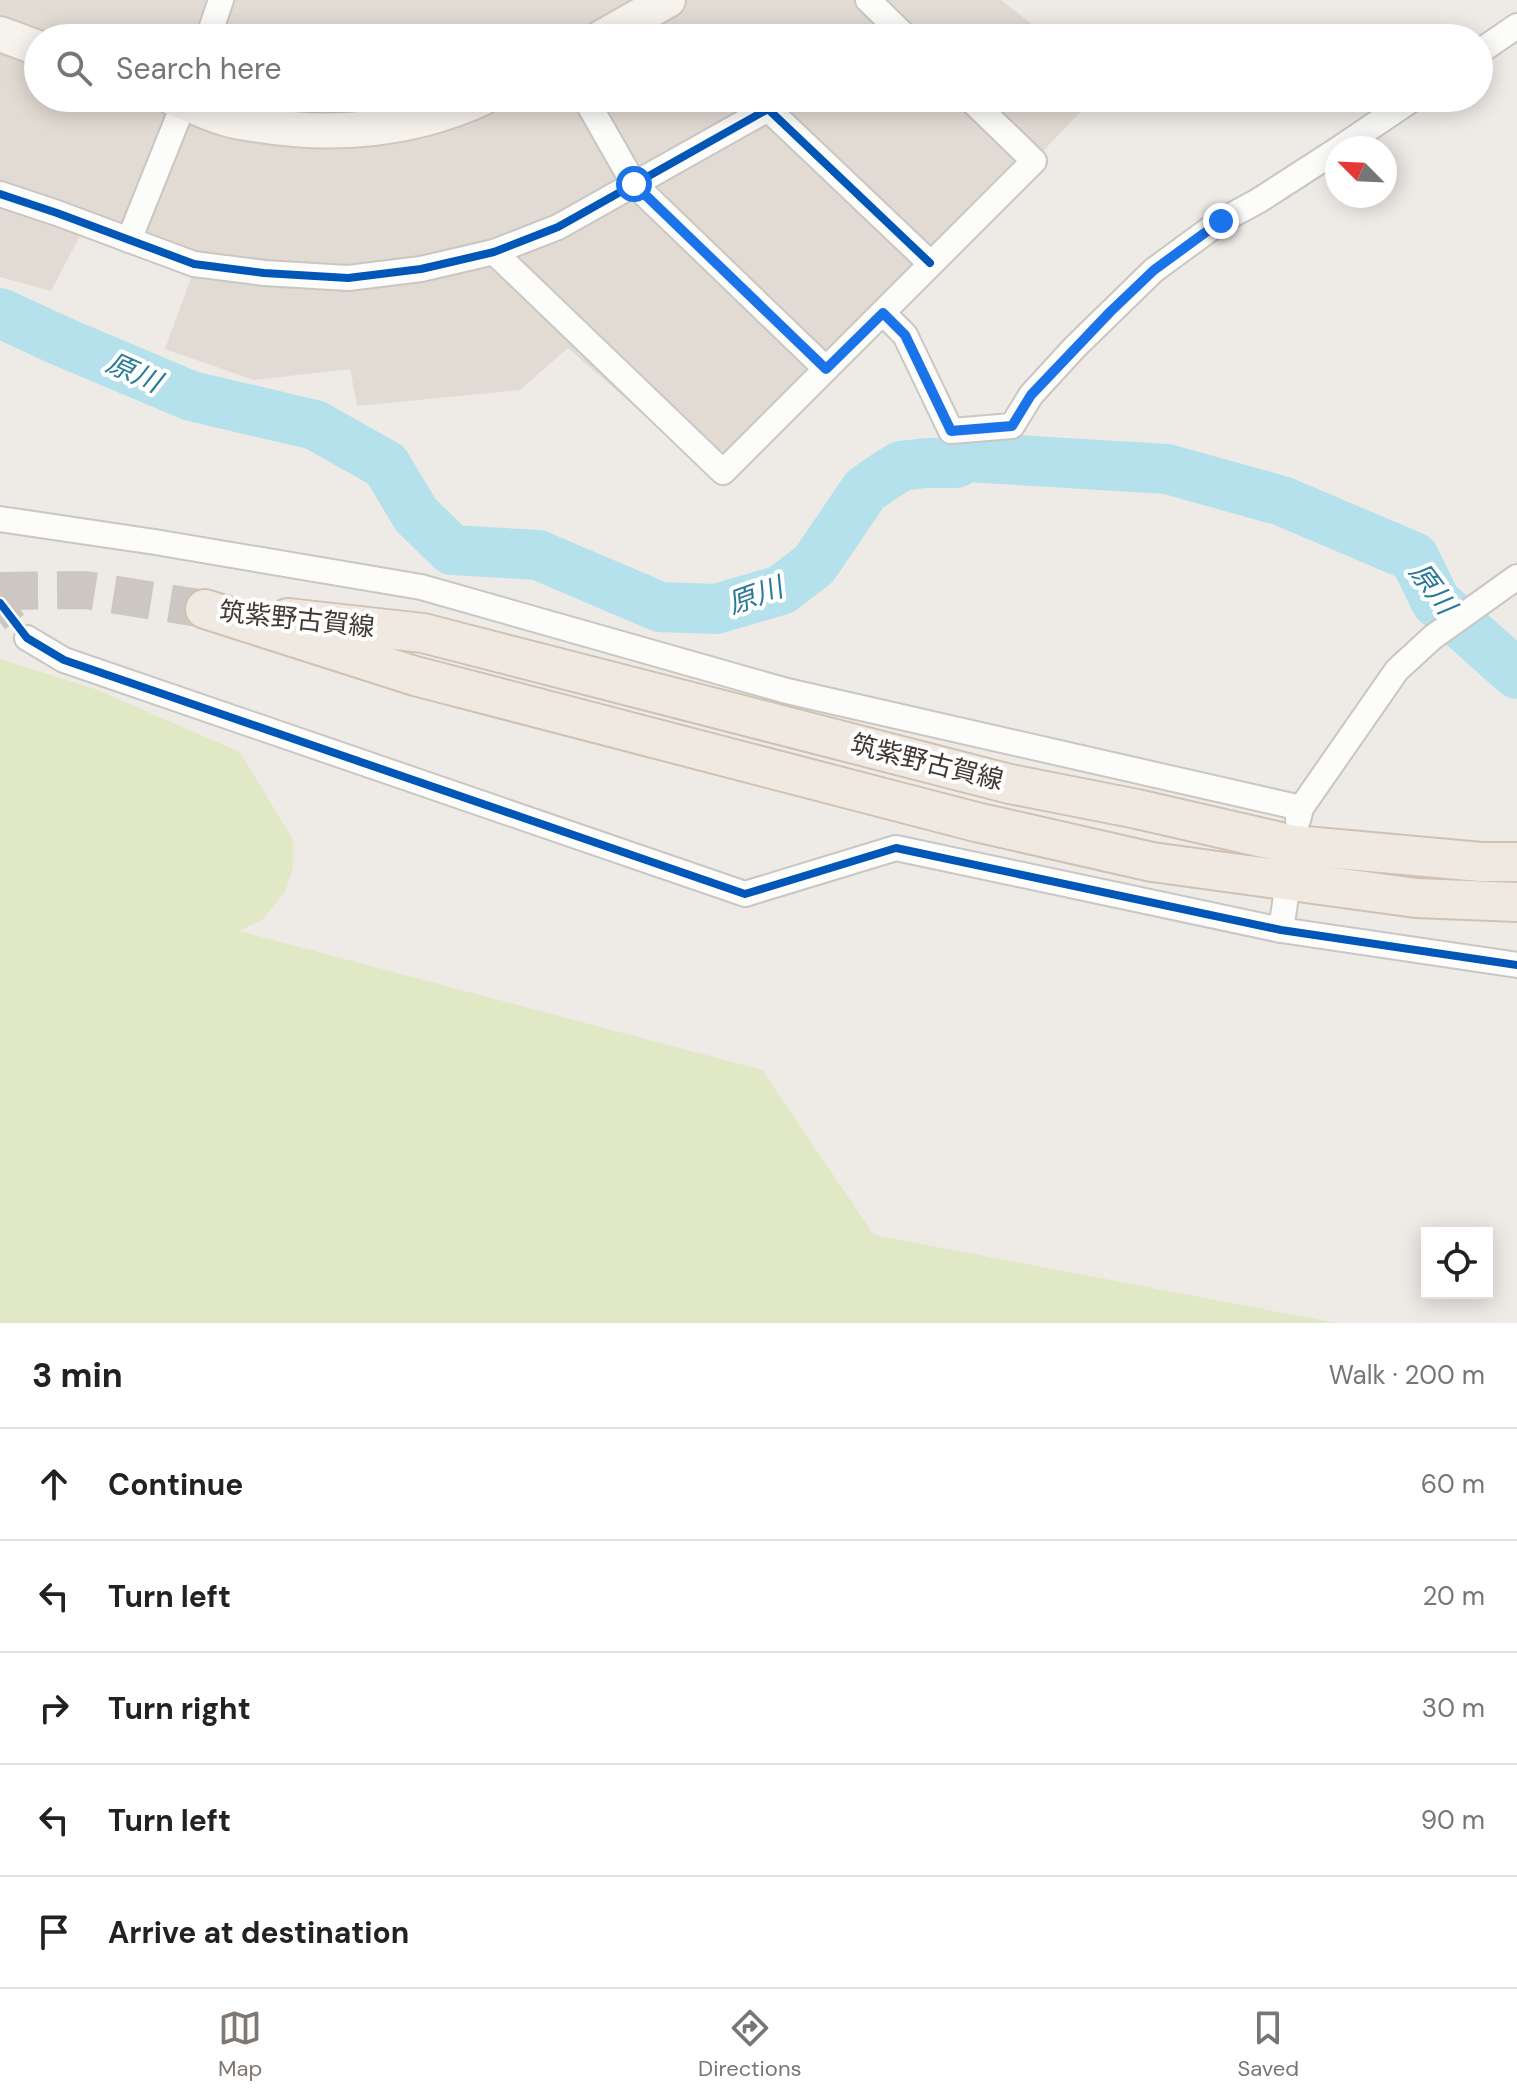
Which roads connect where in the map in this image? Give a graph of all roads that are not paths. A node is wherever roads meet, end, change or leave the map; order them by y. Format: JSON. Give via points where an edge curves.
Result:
{"nodes":[{"id":1,"x":221,"y":0,"type":"edge"},
{"id":2,"x":668,"y":0,"type":"edge"},
{"id":3,"x":868,"y":0,"type":"edge"},
{"id":4,"x":213,"y":24,"type":"edge"},
{"id":5,"x":626,"y":24,"type":"edge"},
{"id":6,"x":893,"y":24,"type":"edge"},
{"id":7,"x":1517,"y":26,"type":"edge"},
{"id":8,"x":0,"y":34,"type":"edge"},
{"id":9,"x":1493,"y":42,"type":"edge"},
{"id":10,"x":24,"y":43,"type":"edge"},
{"id":11,"x":176,"y":112,"type":"edge"},
{"id":12,"x":210,"y":112,"type":"edge"},
{"id":13,"x":445,"y":112,"type":"edge"},
{"id":14,"x":593,"y":112,"type":"edge"},
{"id":15,"x":763,"y":112,"type":"edge"},
{"id":16,"x":771,"y":112,"type":"edge"},
{"id":17,"x":983,"y":112,"type":"edge"},
{"id":18,"x":1393,"y":112,"type":"edge"},
{"id":19,"x":1357,"y":136,"type":"edge"},
{"id":20,"x":1325,"y":157,"type":"edge"},
{"id":21,"x":634,"y":184,"type":"junction"},
{"id":22,"x":0,"y":194,"type":"edge"},
{"id":23,"x":129,"y":240,"type":"junction"},
{"id":24,"x":494,"y":252,"type":"junction"},
{"id":25,"x":930,"y":263,"type":"junction"},
{"id":26,"x":883,"y":313,"type":"junction"},
{"id":27,"x":826,"y":369,"type":"junction"},
{"id":28,"x":0,"y":519,"type":"edge"},
{"id":29,"x":1517,"y":577,"type":"edge"},
{"id":30,"x":27,"y":638,"type":"tunnel mouth"},
{"id":31,"x":1301,"y":808,"type":"junction"},
{"id":32,"x":1517,"y":862,"type":"edge"},
{"id":33,"x":1291,"y":863,"type":"junction"},
{"id":34,"x":1517,"y":902,"type":"edge"},
{"id":35,"x":1281,"y":930,"type":"junction"},
{"id":36,"x":1517,"y":965,"type":"edge"}],
"edges":[{"from":1,"to":4,"type":"street"},
{"from":2,"to":5,"type":"street"},
{"from":3,"to":6,"type":"street"},
{"from":7,"to":9,"type":"street"},
{"from":8,"to":10,"type":"street"},
{"from":11,"to":23,"type":"street"},
{"from":12,"to":13,"type":"street","via":[[292,130],[338,132],[404,124]]},
{"from":14,"to":21,"type":"street"},
{"from":15,"to":21,"type":"street"},
{"from":16,"to":25,"type":"street"},
{"from":17,"to":25,"type":"street","via":[[1034,161]]},
{"from":18,"to":19,"type":"street"},
{"from":20,"to":26,"type":"street","via":[[1221,221],[1154,270],[1031,395],[1012,426],[951,431],[905,335]]},
{"from":21,"to":24,"type":"street","via":[[558,227]]},
{"from":21,"to":27,"type":"street"},
{"from":22,"to":23,"type":"street"},
{"from":23,"to":24,"type":"street","via":[[194,264],[348,278]]},
{"from":24,"to":27,"type":"street","via":[[723,472]]},
{"from":25,"to":26,"type":"street"},
{"from":26,"to":27,"type":"street"},
{"from":28,"to":31,"type":"street","via":[[421,587],[787,691]]},
{"from":29,"to":31,"type":"street","via":[[1433,637],[1397,670]]},
{"from":30,"to":35,"type":"street","via":[[64,660],[745,894],[896,848]]},
{"from":31,"to":33,"type":"street"},
{"from":32,"to":33,"type":"main road","name":"筑紫野古賀線"},
{"from":33,"to":33,"type":"main road","name":"筑紫野古賀線","via":[[1152,862],[976,822],[415,676],[205,609],[423,633],[1010,784],[1137,809]]},
{"from":33,"to":34,"type":"main road","name":"筑紫野古賀線","via":[[1416,898]]},
{"from":33,"to":35,"type":"street"},
{"from":35,"to":36,"type":"street"}]}
